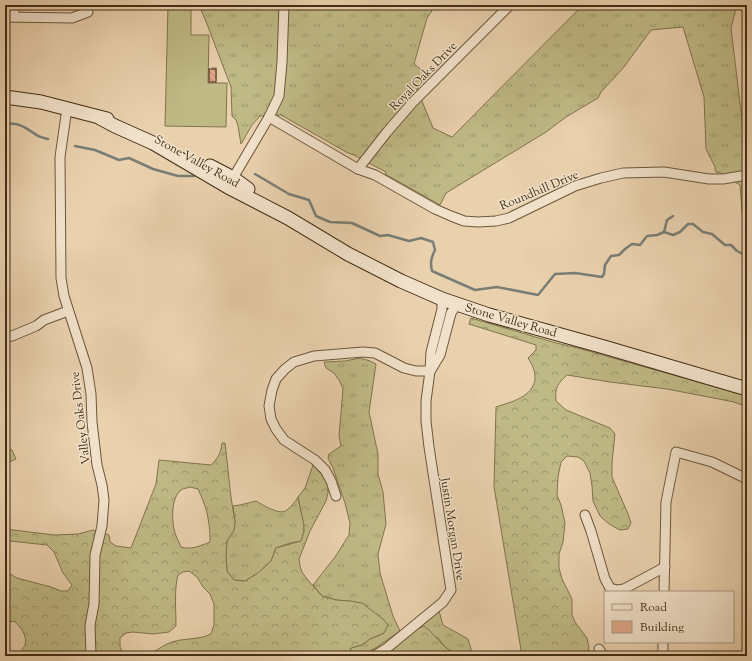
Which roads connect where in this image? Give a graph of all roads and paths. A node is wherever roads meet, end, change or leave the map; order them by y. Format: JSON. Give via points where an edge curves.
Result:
{"nodes":[{"id":1,"x":14,"y":5,"type":"edge"},
{"id":2,"x":284,"y":5,"type":"edge"},
{"id":3,"x":510,"y":5,"type":"edge"},
{"id":4,"x":88,"y":12,"type":"dead end"},
{"id":5,"x":9,"y":17,"type":"edge"},
{"id":6,"x":5,"y":97,"type":"edge"},
{"id":7,"x":67,"y":108,"type":"junction"},
{"id":8,"x":269,"y":117,"type":"junction"},
{"id":9,"x":358,"y":169,"type":"junction"},
{"id":10,"x":747,"y":175,"type":"edge"},
{"id":11,"x":230,"y":182,"type":"junction"},
{"id":12,"x":442,"y":299,"type":"junction"},
{"id":13,"x":457,"y":304,"type":"junction"},
{"id":14,"x":68,"y":311,"type":"junction"},
{"id":15,"x":5,"y":338,"type":"edge"},
{"id":16,"x":430,"y":371,"type":"junction"},
{"id":17,"x":747,"y":389,"type":"edge"},
{"id":18,"x":747,"y":479,"type":"edge"},
{"id":19,"x":336,"y":496,"type":"dead end"},
{"id":20,"x":585,"y":516,"type":"dead end"},
{"id":21,"x":665,"y":567,"type":"junction"},
{"id":22,"x":664,"y":591,"type":"edge"},
{"id":23,"x":663,"y":643,"type":"edge"},
{"id":24,"x":91,"y":656,"type":"edge"},
{"id":25,"x":374,"y":656,"type":"edge"},
{"id":26,"x":663,"y":656,"type":"edge"}],
"edges":[{"from":1,"to":5,"type":"street"},
{"from":2,"to":8,"type":"street","via":[[279,96]]},
{"from":3,"to":9,"type":"street","name":"Royal Oaks Drive","via":[[413,102]]},
{"from":4,"to":5,"type":"street","via":[[72,18]]},
{"from":6,"to":7,"type":"street","name":"Stone Valley Road"},
{"from":7,"to":11,"type":"street","name":"Stone Valley Road","via":[[100,118]]},
{"from":7,"to":14,"type":"street","name":"Valley Oaks Drive","via":[[60,156],[60,244],[61,278]]},
{"from":8,"to":9,"type":"street","name":"Roundhill Drive"},
{"from":8,"to":11,"type":"street"},
{"from":9,"to":10,"type":"street","name":"Roundhill Drive","via":[[435,209],[464,221],[478,222],[509,218],[575,186],[623,173],[664,172],[709,179]]},
{"from":11,"to":12,"type":"street","name":"Stone Valley Road","via":[[348,254]]},
{"from":12,"to":13,"type":"street","name":"Stone Valley Road"},
{"from":12,"to":16,"type":"street","name":"Justin Morgan Drive","via":[[442,309],[431,352]]},
{"from":13,"to":16,"type":"street","via":[[451,313],[440,355]]},
{"from":13,"to":17,"type":"street","name":"Stone Valley Road"},
{"from":14,"to":15,"type":"street"},
{"from":14,"to":24,"type":"street","name":"Valley Oaks Drive","via":[[87,368],[97,465],[104,500],[102,526],[95,555],[94,604],[90,625]]},
{"from":16,"to":19,"type":"street","via":[[404,368],[375,353],[363,352],[314,356],[294,362],[276,379],[269,406],[276,429],[284,440],[315,460],[324,470],[332,481]]},
{"from":16,"to":25,"type":"street","name":"Justin Morgan Drive","via":[[426,401],[428,447],[451,590],[443,602]]},
{"from":18,"to":21,"type":"street","via":[[712,462],[676,452],[666,502]]},
{"from":20,"to":21,"type":"street","via":[[610,588],[624,589]]},
{"from":21,"to":22,"type":"street"},
{"from":23,"to":26,"type":"street"}]}
